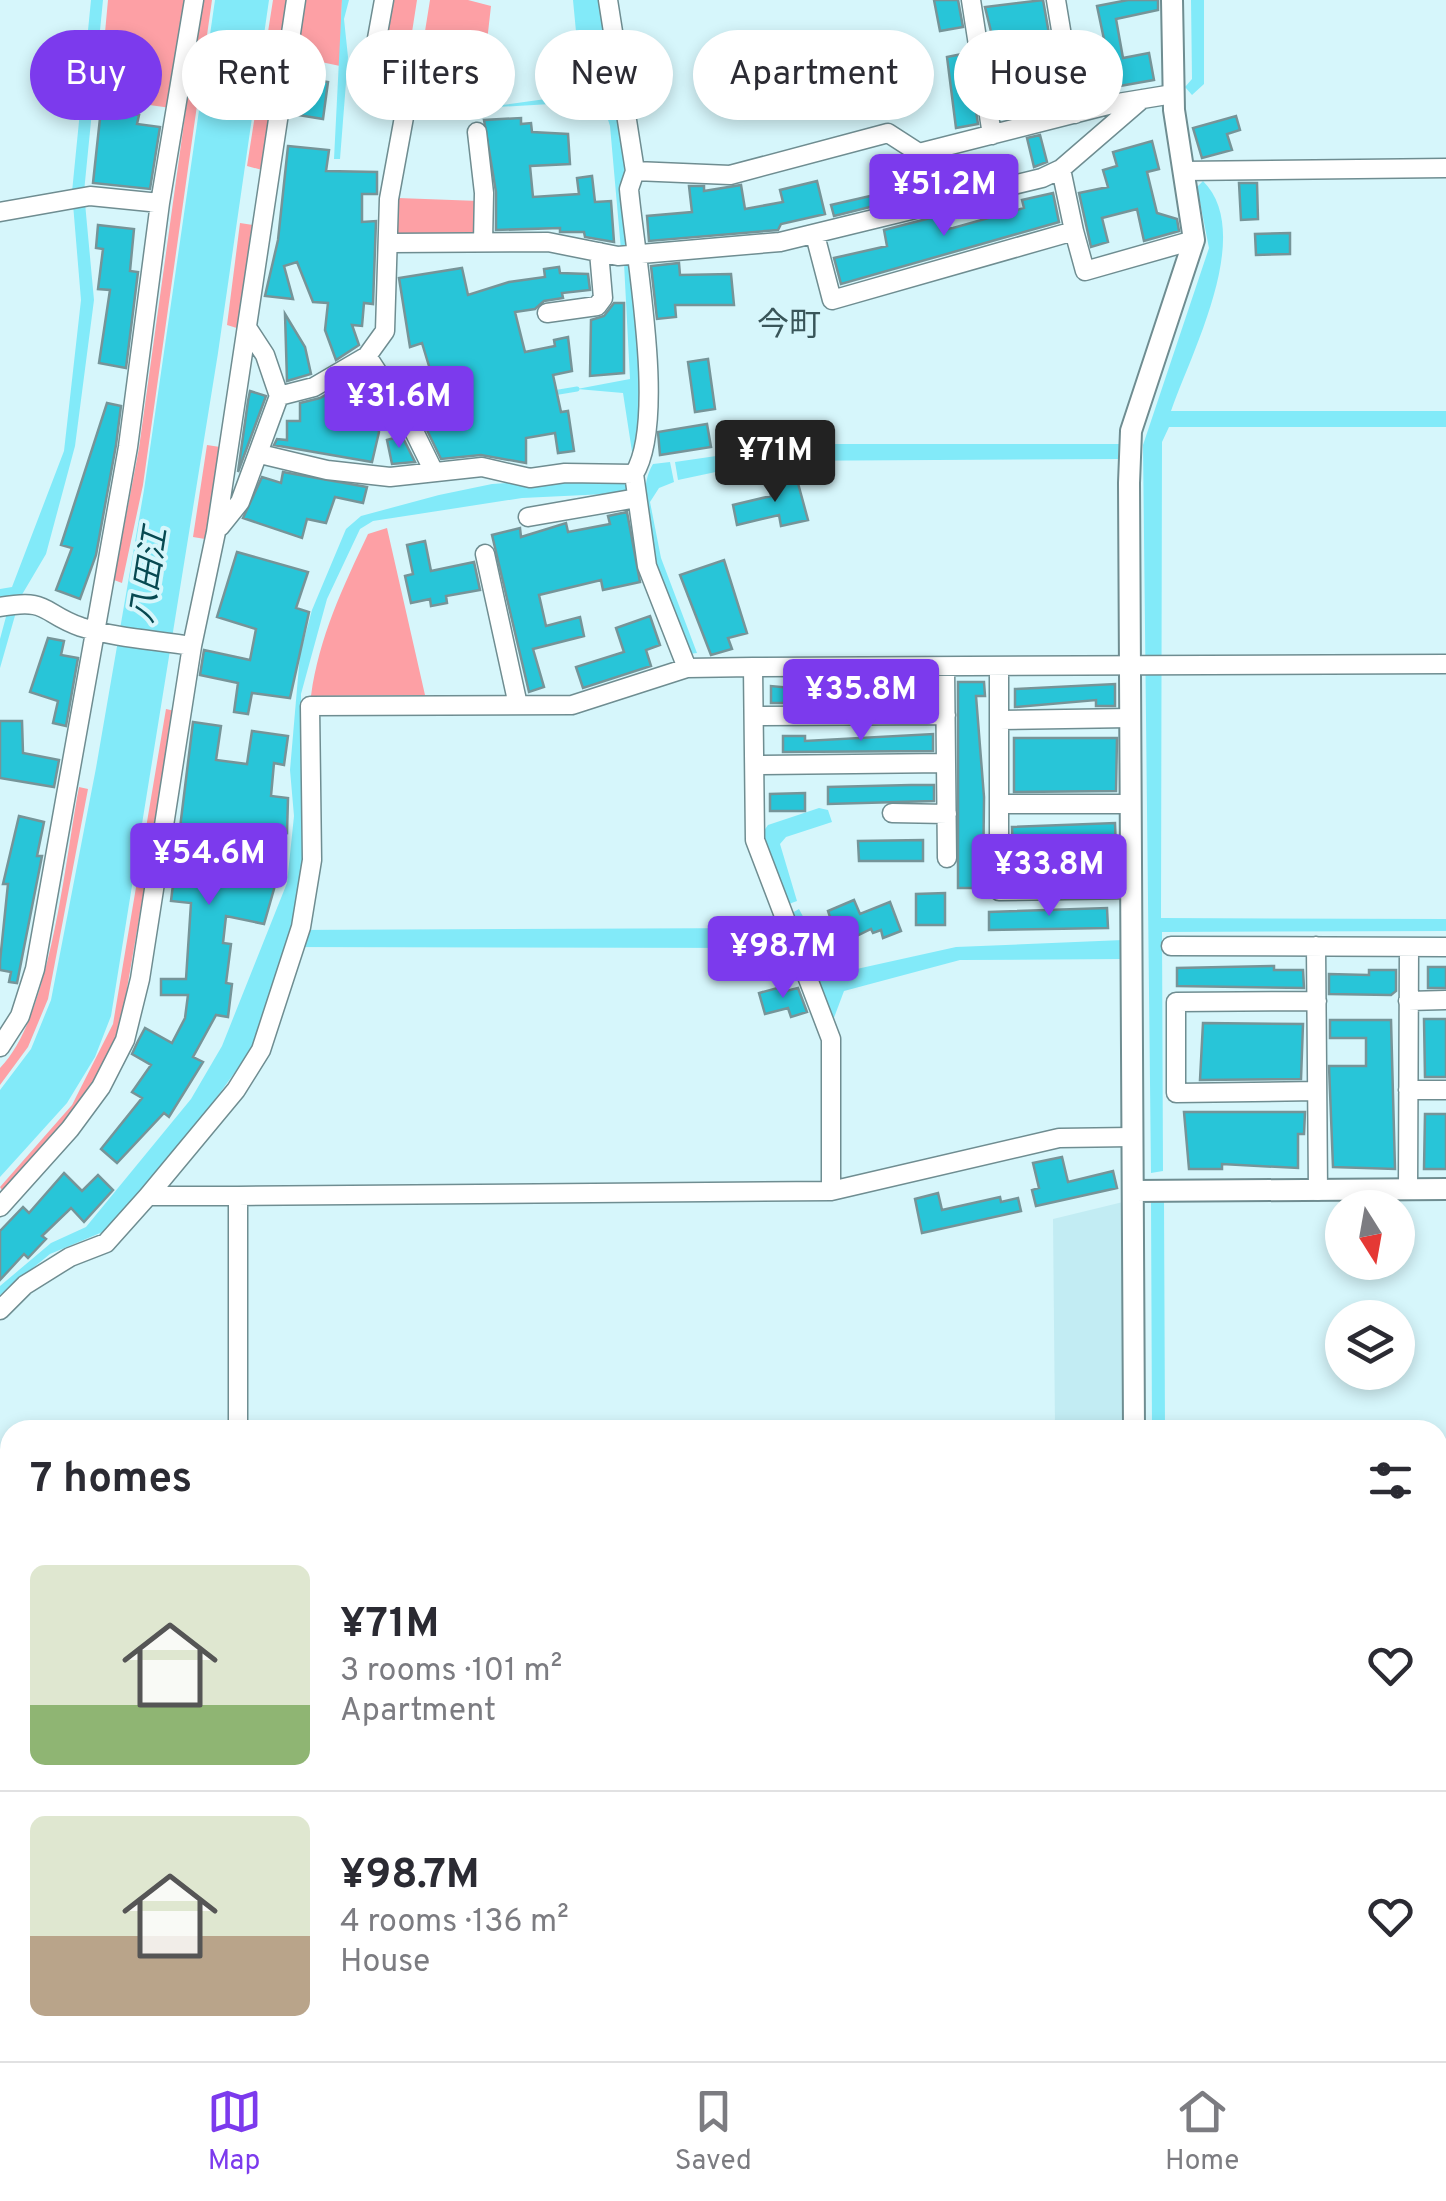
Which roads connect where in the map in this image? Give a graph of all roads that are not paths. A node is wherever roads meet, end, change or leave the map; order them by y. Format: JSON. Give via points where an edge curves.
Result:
{"nodes":[{"id":1,"x":194,"y":0,"type":"edge"},
{"id":2,"x":296,"y":0,"type":"edge"},
{"id":3,"x":384,"y":0,"type":"edge"},
{"id":4,"x":608,"y":0,"type":"edge"},
{"id":5,"x":970,"y":0,"type":"edge"},
{"id":6,"x":1056,"y":0,"type":"edge"},
{"id":7,"x":1172,"y":0,"type":"edge"},
{"id":8,"x":1061,"y":30,"type":"edge"},
{"id":9,"x":1173,"y":94,"type":"junction"},
{"id":10,"x":1142,"y":99,"type":"junction"},
{"id":11,"x":1123,"y":103,"type":"edge"},
{"id":12,"x":1051,"y":120,"type":"edge"},
{"id":13,"x":477,"y":132,"type":"dead end"},
{"id":14,"x":992,"y":135,"type":"junction"},
{"id":15,"x":1446,"y":168,"type":"edge"},
{"id":16,"x":1061,"y":169,"type":"junction"},
{"id":17,"x":1184,"y":171,"type":"junction"},
{"id":18,"x":635,"y":172,"type":"junction"},
{"id":19,"x":160,"y":203,"type":"junction"},
{"id":20,"x":0,"y":212,"type":"edge"},
{"id":21,"x":1074,"y":231,"type":"junction"},
{"id":22,"x":815,"y":235,"type":"junction"},
{"id":23,"x":1194,"y":240,"type":"junction"},
{"id":24,"x":483,"y":242,"type":"junction"},
{"id":25,"x":391,"y":243,"type":"junction"},
{"id":26,"x":599,"y":252,"type":"junction"},
{"id":27,"x":635,"y":254,"type":"junction"},
{"id":28,"x":547,"y":314,"type":"dead end"},
{"id":29,"x":248,"y":330,"type":"junction"},
{"id":30,"x":367,"y":356,"type":"junction"},
{"id":31,"x":279,"y":396,"type":"junction"},
{"id":32,"x":260,"y":454,"type":"junction"},
{"id":33,"x":434,"y":472,"type":"junction"},
{"id":34,"x":634,"y":474,"type":"junction"},
{"id":35,"x":637,"y":498,"type":"junction"},
{"id":36,"x":528,"y":517,"type":"dead end"},
{"id":37,"x":216,"y":532,"type":"junction"},
{"id":38,"x":485,"y":554,"type":"dead end"},
{"id":39,"x":1,"y":607,"type":"edge"},
{"id":40,"x":93,"y":630,"type":"junction"},
{"id":41,"x":192,"y":646,"type":"junction"},
{"id":42,"x":1446,"y":664,"type":"edge"},
{"id":43,"x":1147,"y":665,"type":"junction"},
{"id":44,"x":753,"y":667,"type":"junction"},
{"id":45,"x":687,"y":668,"type":"junction"},
{"id":46,"x":946,"y":668,"type":"junction"},
{"id":47,"x":999,"y":668,"type":"junction"},
{"id":48,"x":518,"y":705,"type":"junction"},
{"id":49,"x":946,"y":715,"type":"junction"},
{"id":50,"x":754,"y":716,"type":"junction"},
{"id":51,"x":1131,"y":718,"type":"junction"},
{"id":52,"x":999,"y":720,"type":"junction"},
{"id":53,"x":946,"y":763,"type":"junction"},
{"id":54,"x":755,"y":764,"type":"junction"},
{"id":55,"x":999,"y":804,"type":"junction"},
{"id":56,"x":1131,"y":804,"type":"junction"},
{"id":57,"x":892,"y":813,"type":"dead end"},
{"id":58,"x":947,"y":814,"type":"junction"},
{"id":59,"x":947,"y":858,"type":"dead end"},
{"id":60,"x":1132,"y":890,"type":"junction"},
{"id":61,"x":1172,"y":946,"type":"dead end"},
{"id":62,"x":1316,"y":946,"type":"junction"},
{"id":63,"x":1446,"y":946,"type":"edge"},
{"id":64,"x":1408,"y":947,"type":"junction"},
{"id":65,"x":1408,"y":1000,"type":"junction"},
{"id":66,"x":1446,"y":1000,"type":"edge"},
{"id":67,"x":1316,"y":1001,"type":"junction"},
{"id":68,"x":0,"y":1046,"type":"edge"},
{"id":69,"x":1408,"y":1090,"type":"junction"},
{"id":70,"x":1446,"y":1090,"type":"edge"},
{"id":71,"x":1317,"y":1091,"type":"junction"},
{"id":72,"x":1132,"y":1138,"type":"junction"},
{"id":73,"x":1318,"y":1190,"type":"junction"},
{"id":74,"x":1325,"y":1190,"type":"edge"},
{"id":75,"x":1408,"y":1190,"type":"edge"},
{"id":76,"x":1415,"y":1190,"type":"edge"},
{"id":77,"x":1446,"y":1190,"type":"edge"},
{"id":78,"x":831,"y":1191,"type":"junction"},
{"id":79,"x":1134,"y":1191,"type":"junction"},
{"id":80,"x":148,"y":1196,"type":"junction"},
{"id":81,"x":238,"y":1196,"type":"junction"},
{"id":82,"x":0,"y":1207,"type":"edge"},
{"id":83,"x":0,"y":1310,"type":"edge"},
{"id":84,"x":238,"y":1420,"type":"edge"},
{"id":85,"x":1134,"y":1420,"type":"edge"}],
"edges":[{"from":1,"to":19,"type":"street"},
{"from":2,"to":29,"type":"street"},
{"from":3,"to":25,"type":"street","via":[[376,44],[416,56],[389,199]]},
{"from":4,"to":18,"type":"street"},
{"from":5,"to":14,"type":"street"},
{"from":6,"to":8,"type":"street"},
{"from":7,"to":9,"type":"street"},
{"from":9,"to":10,"type":"street"},
{"from":9,"to":17,"type":"street"},
{"from":10,"to":11,"type":"street"},
{"from":10,"to":16,"type":"street"},
{"from":12,"to":14,"type":"street"},
{"from":13,"to":24,"type":"street"},
{"from":14,"to":18,"type":"street","via":[[919,153],[888,133],[730,175]]},
{"from":15,"to":17,"type":"street"},
{"from":16,"to":21,"type":"street"},
{"from":16,"to":22,"type":"street"},
{"from":17,"to":23,"type":"street"},
{"from":18,"to":27,"type":"street","via":[[629,189]]},
{"from":19,"to":20,"type":"street","via":[[90,196]]},
{"from":19,"to":40,"type":"street","via":[[128,446]]},
{"from":21,"to":22,"type":"street","via":[[832,300]]},
{"from":21,"to":23,"type":"street","via":[[1084,271]]},
{"from":22,"to":27,"type":"street"},
{"from":23,"to":43,"type":"street","via":[[1131,431]]},
{"from":24,"to":25,"type":"street"},
{"from":24,"to":26,"type":"street","via":[[548,242]]},
{"from":25,"to":30,"type":"street","via":[[387,321]]},
{"from":26,"to":27,"type":"street"},
{"from":26,"to":28,"type":"street","via":[[603,298],[597,306]]},
{"from":27,"to":34,"type":"street","via":[[650,413],[644,458]]},
{"from":29,"to":31,"type":"street","via":[[266,356]]},
{"from":29,"to":37,"type":"street"},
{"from":30,"to":31,"type":"street","via":[[314,387]]},
{"from":30,"to":33,"type":"street"},
{"from":31,"to":32,"type":"street"},
{"from":32,"to":33,"type":"street","via":[[390,477]]},
{"from":32,"to":37,"type":"street","via":[[240,502]]},
{"from":33,"to":34,"type":"street","via":[[482,467],[530,478]]},
{"from":34,"to":35,"type":"street"},
{"from":35,"to":36,"type":"street"},
{"from":35,"to":45,"type":"street","via":[[647,566]]},
{"from":37,"to":41,"type":"street"},
{"from":38,"to":48,"type":"street"},
{"from":39,"to":40,"type":"street","via":[[45,606]]},
{"from":40,"to":41,"type":"street"},
{"from":40,"to":68,"type":"street","via":[[35,969],[20,1016]]},
{"from":41,"to":82,"type":"street","via":[[125,1040],[70,1129]]},
{"from":42,"to":43,"type":"street"},
{"from":43,"to":47,"type":"street"},
{"from":43,"to":51,"type":"street"},
{"from":44,"to":45,"type":"street"},
{"from":44,"to":46,"type":"street"},
{"from":44,"to":50,"type":"street"},
{"from":45,"to":48,"type":"street","via":[[572,705]]},
{"from":46,"to":47,"type":"street"},
{"from":46,"to":49,"type":"street"},
{"from":47,"to":52,"type":"street"},
{"from":48,"to":80,"type":"street","via":[[310,706],[312,860],[301,926],[261,1050]]},
{"from":49,"to":50,"type":"street"},
{"from":49,"to":53,"type":"street"},
{"from":50,"to":54,"type":"street"},
{"from":51,"to":52,"type":"street"},
{"from":51,"to":56,"type":"street"},
{"from":52,"to":55,"type":"street"},
{"from":53,"to":54,"type":"street"},
{"from":53,"to":58,"type":"street"},
{"from":54,"to":78,"type":"street","via":[[755,840],[831,1039]]},
{"from":55,"to":56,"type":"street"},
{"from":55,"to":60,"type":"street","via":[[998,891]]},
{"from":56,"to":60,"type":"street"},
{"from":57,"to":58,"type":"street"},
{"from":58,"to":59,"type":"street"},
{"from":60,"to":72,"type":"street"},
{"from":61,"to":62,"type":"street"},
{"from":62,"to":64,"type":"street"},
{"from":62,"to":67,"type":"street"},
{"from":63,"to":64,"type":"street"},
{"from":64,"to":65,"type":"street"},
{"from":65,"to":66,"type":"street"},
{"from":65,"to":69,"type":"street"},
{"from":67,"to":71,"type":"street"},
{"from":67,"to":71,"type":"street","via":[[1176,1002],[1176,1093]]},
{"from":69,"to":70,"type":"street"},
{"from":69,"to":75,"type":"street"},
{"from":71,"to":73,"type":"street"},
{"from":72,"to":78,"type":"street","via":[[1058,1138]]},
{"from":72,"to":79,"type":"street"},
{"from":73,"to":74,"type":"street"},
{"from":73,"to":79,"type":"street"},
{"from":76,"to":77,"type":"street"},
{"from":78,"to":81,"type":"street"},
{"from":79,"to":85,"type":"street"},
{"from":80,"to":81,"type":"street"},
{"from":80,"to":83,"type":"street","via":[[106,1243],[26,1284]]},
{"from":81,"to":84,"type":"street"}]}
